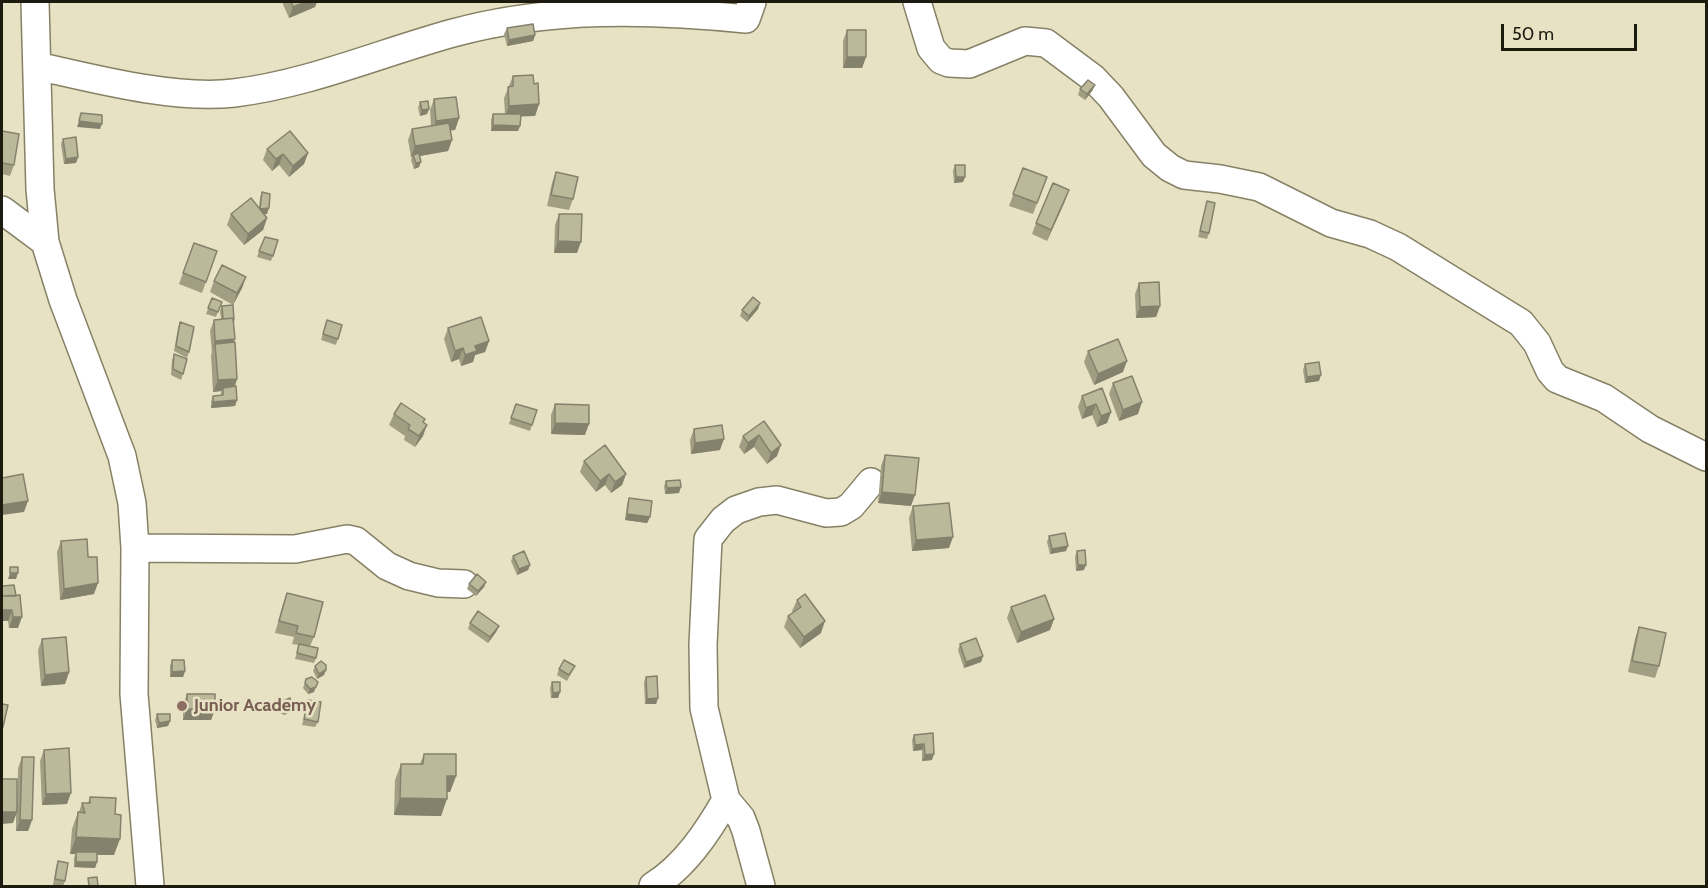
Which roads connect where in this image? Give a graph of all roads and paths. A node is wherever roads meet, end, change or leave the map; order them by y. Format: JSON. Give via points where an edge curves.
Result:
{"nodes":[{"id":1,"x":35,"y":2,"type":"edge"},
{"id":2,"x":752,"y":2,"type":"edge"},
{"id":3,"x":917,"y":2,"type":"edge"},
{"id":4,"x":37,"y":66,"type":"junction"},
{"id":5,"x":2,"y":210,"type":"edge"},
{"id":6,"x":45,"y":242,"type":"junction"},
{"id":7,"x":1707,"y":458,"type":"edge"},
{"id":8,"x":871,"y":482,"type":"dead end"},
{"id":9,"x":135,"y":548,"type":"junction"},
{"id":10,"x":464,"y":585,"type":"dead end"},
{"id":11,"x":726,"y":800,"type":"junction"},
{"id":12,"x":150,"y":886,"type":"edge"},
{"id":13,"x":653,"y":886,"type":"edge"},
{"id":14,"x":761,"y":886,"type":"edge"}],
"edges":[{"from":1,"to":4,"type":"street"},
{"from":2,"to":4,"type":"street","via":[[746,19],[636,12],[499,22],[404,47],[349,67],[234,93],[177,92]]},
{"from":3,"to":7,"type":"street","via":[[931,48],[941,60],[969,64],[1025,41],[1054,47],[1111,97],[1148,147],[1170,168],[1184,175],[1259,187],[1331,223],[1385,240],[1521,323],[1557,379],[1604,398],[1650,429]]},
{"from":4,"to":6,"type":"street"},
{"from":5,"to":6,"type":"street"},
{"from":6,"to":9,"type":"street","via":[[122,456],[129,484]]},
{"from":8,"to":11,"type":"street","via":[[841,512],[826,513],[777,500],[759,502],[736,510],[708,539],[702,695]]},
{"from":9,"to":10,"type":"street","via":[[295,549],[356,541],[387,566],[410,576]]},
{"from":9,"to":12,"type":"street","via":[[134,694]]},
{"from":11,"to":13,"type":"street","via":[[703,838],[671,873]]},
{"from":11,"to":14,"type":"street","via":[[747,831]]}]}
